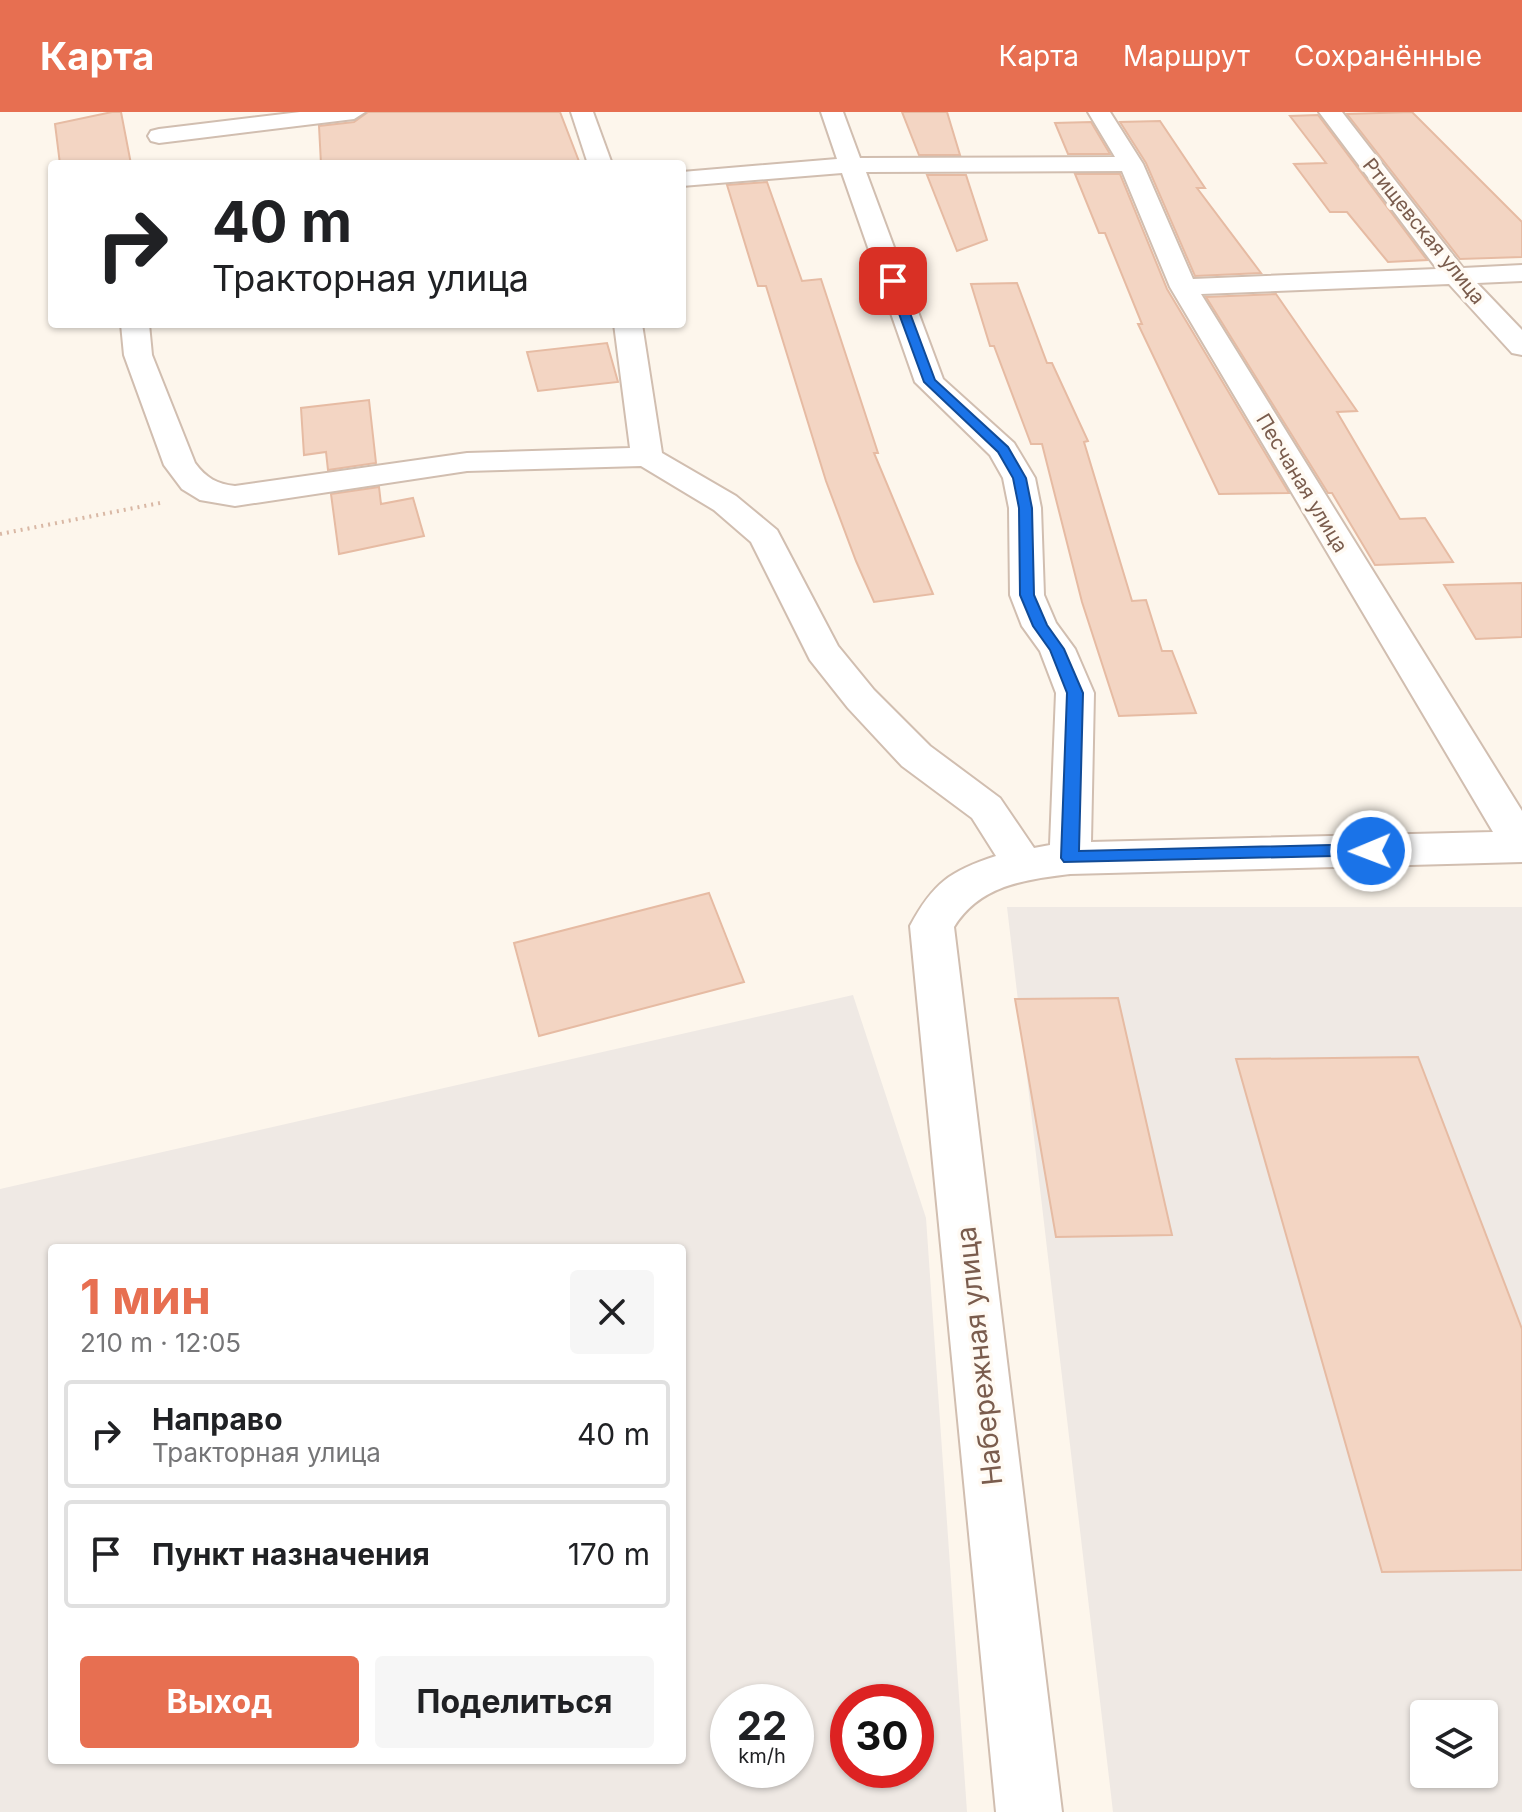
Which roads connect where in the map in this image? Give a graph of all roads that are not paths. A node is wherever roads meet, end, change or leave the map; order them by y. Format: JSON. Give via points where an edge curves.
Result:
{"nodes":[{"id":1,"x":146,"y":112,"type":"edge"},
{"id":2,"x":354,"y":112,"type":"edge"},
{"id":3,"x":582,"y":112,"type":"edge"},
{"id":4,"x":832,"y":112,"type":"edge"},
{"id":5,"x":1099,"y":112,"type":"edge"},
{"id":6,"x":1330,"y":112,"type":"edge"},
{"id":7,"x":159,"y":136,"type":"junction"},
{"id":8,"x":169,"y":160,"type":"edge"},
{"id":9,"x":599,"y":160,"type":"edge"},
{"id":10,"x":1131,"y":164,"type":"junction"},
{"id":11,"x":851,"y":165,"type":"junction"},
{"id":12,"x":686,"y":179,"type":"edge"},
{"id":13,"x":1522,"y":273,"type":"edge"},
{"id":14,"x":1455,"y":275,"type":"junction"},
{"id":15,"x":1183,"y":287,"type":"junction"},
{"id":16,"x":135,"y":328,"type":"edge"},
{"id":17,"x":629,"y":328,"type":"edge"},
{"id":18,"x":1522,"y":347,"type":"edge"},
{"id":19,"x":647,"y":457,"type":"junction"},
{"id":20,"x":1522,"y":846,"type":"edge"},
{"id":21,"x":1070,"y":858,"type":"junction"},
{"id":22,"x":1023,"y":865,"type":"junction"},
{"id":23,"x":1029,"y":1812,"type":"edge"}],
"edges":[{"from":1,"to":7,"type":"street"},
{"from":2,"to":7,"type":"street"},
{"from":3,"to":9,"type":"street"},
{"from":4,"to":11,"type":"street"},
{"from":5,"to":10,"type":"street","name":"Песчаная улица"},
{"from":6,"to":14,"type":"street","name":"Ртищевская улица"},
{"from":7,"to":8,"type":"street"},
{"from":10,"to":11,"type":"street"},
{"from":10,"to":15,"type":"street","name":"Песчаная улица"},
{"from":11,"to":12,"type":"street"},
{"from":11,"to":21,"type":"street","via":[[930,382],[1003,450],[1019,478],[1027,595],[1075,693]]},
{"from":13,"to":14,"type":"street"},
{"from":14,"to":15,"type":"street"},
{"from":14,"to":18,"type":"street","name":"Ртищевская улица"},
{"from":15,"to":20,"type":"street","name":"Песчаная улица"},
{"from":16,"to":19,"type":"street","via":[[138,355],[180,465],[211,493],[235,496],[467,462]]},
{"from":17,"to":19,"type":"street"},
{"from":19,"to":22,"type":"street","via":[[725,503],[765,537],[823,652],[916,756],[986,808]]},
{"from":20,"to":21,"type":"street"},
{"from":21,"to":22,"type":"street"},
{"from":22,"to":23,"type":"street","name":"Набережная улица","via":[[961,889],[932,926]]}]}
